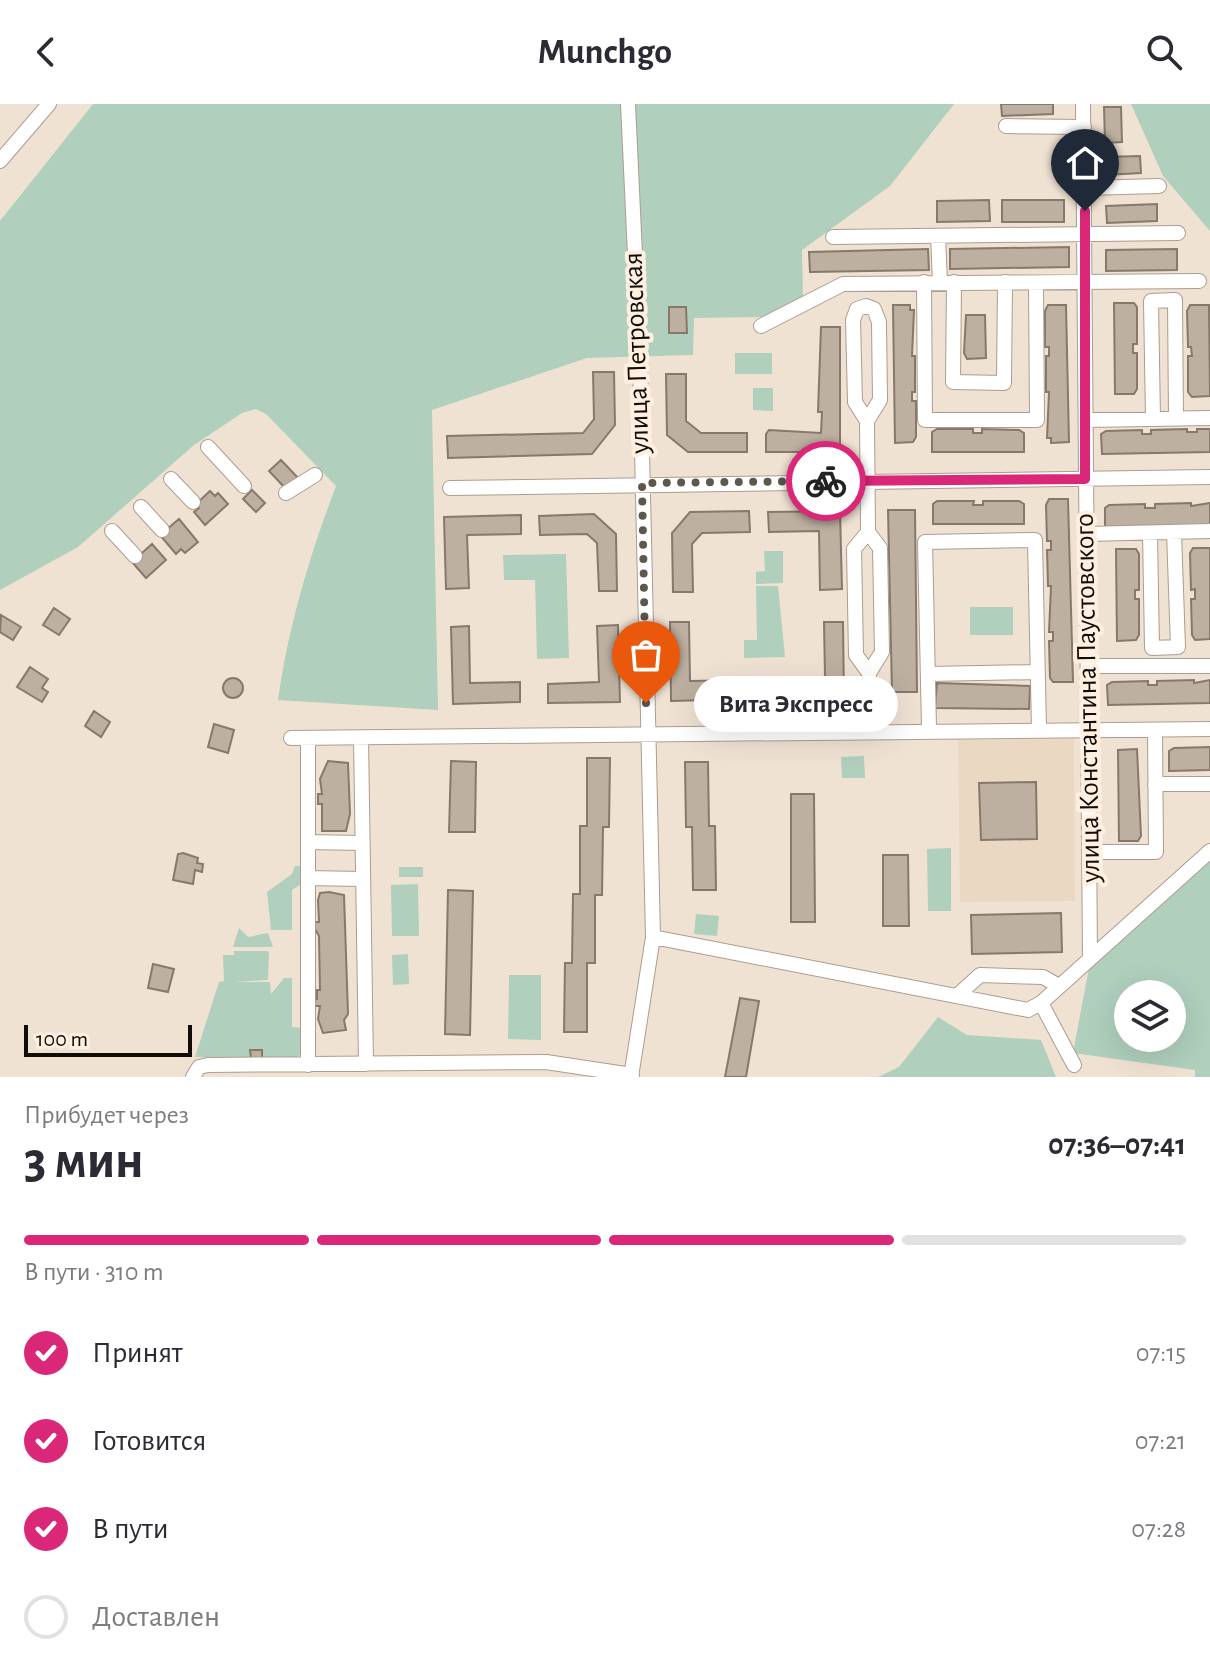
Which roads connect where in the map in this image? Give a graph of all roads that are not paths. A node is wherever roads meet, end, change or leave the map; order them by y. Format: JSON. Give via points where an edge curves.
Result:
{"nodes":[{"id":1,"x":49,"y":104,"type":"edge"},
{"id":2,"x":628,"y":104,"type":"edge"},
{"id":3,"x":1083,"y":104,"type":"edge"},
{"id":4,"x":1006,"y":126,"type":"dead end"},
{"id":5,"x":1084,"y":127,"type":"junction"},
{"id":6,"x":0,"y":161,"type":"edge"},
{"id":7,"x":1159,"y":186,"type":"dead end"},
{"id":8,"x":1085,"y":188,"type":"junction"},
{"id":9,"x":1178,"y":233,"type":"dead end"},
{"id":10,"x":1085,"y":234,"type":"junction"},
{"id":11,"x":938,"y":236,"type":"junction"},
{"id":12,"x":833,"y":237,"type":"dead end"},
{"id":13,"x":1199,"y":281,"type":"dead end"},
{"id":14,"x":924,"y":282,"type":"junction"},
{"id":15,"x":947,"y":282,"type":"junction"},
{"id":16,"x":1005,"y":282,"type":"junction"},
{"id":17,"x":1036,"y":283,"type":"junction"},
{"id":18,"x":1086,"y":283,"type":"junction"},
{"id":19,"x":761,"y":326,"type":"dead end"},
{"id":20,"x":1210,"y":418,"type":"edge"},
{"id":21,"x":1153,"y":419,"type":"junction"},
{"id":22,"x":1176,"y":419,"type":"junction"},
{"id":23,"x":1086,"y":420,"type":"junction"},
{"id":24,"x":867,"y":421,"type":"junction"},
{"id":25,"x":208,"y":447,"type":"dead end"},
{"id":26,"x":315,"y":475,"type":"dead end"},
{"id":27,"x":1210,"y":477,"type":"edge"},
{"id":28,"x":171,"y":479,"type":"dead end"},
{"id":29,"x":1085,"y":479,"type":"junction"},
{"id":30,"x":867,"y":481,"type":"junction"},
{"id":31,"x":642,"y":483,"type":"junction"},
{"id":32,"x":244,"y":486,"type":"dead end"},
{"id":33,"x":450,"y":488,"type":"dead end"},
{"id":34,"x":286,"y":493,"type":"dead end"},
{"id":35,"x":193,"y":502,"type":"dead end"},
{"id":36,"x":141,"y":507,"type":"dead end"},
{"id":37,"x":162,"y":530,"type":"dead end"},
{"id":38,"x":112,"y":531,"type":"dead end"},
{"id":39,"x":1210,"y":531,"type":"edge"},
{"id":40,"x":868,"y":532,"type":"junction"},
{"id":41,"x":1174,"y":532,"type":"junction"},
{"id":42,"x":1150,"y":533,"type":"junction"},
{"id":43,"x":1086,"y":534,"type":"junction"},
{"id":44,"x":135,"y":556,"type":"dead end"},
{"id":45,"x":1088,"y":666,"type":"junction"},
{"id":46,"x":1210,"y":666,"type":"edge"},
{"id":47,"x":1038,"y":672,"type":"junction"},
{"id":48,"x":869,"y":673,"type":"junction"},
{"id":49,"x":928,"y":674,"type":"junction"},
{"id":50,"x":929,"y":729,"type":"junction"},
{"id":51,"x":1210,"y":729,"type":"edge"},
{"id":52,"x":870,"y":730,"type":"junction"},
{"id":53,"x":1039,"y":730,"type":"junction"},
{"id":54,"x":1155,"y":730,"type":"junction"},
{"id":55,"x":1089,"y":731,"type":"junction"},
{"id":56,"x":647,"y":735,"type":"junction"},
{"id":57,"x":291,"y":738,"type":"dead end"},
{"id":58,"x":308,"y":738,"type":"junction"},
{"id":59,"x":361,"y":738,"type":"junction"},
{"id":60,"x":1155,"y":784,"type":"junction"},
{"id":61,"x":1210,"y":784,"type":"edge"},
{"id":62,"x":309,"y":842,"type":"junction"},
{"id":63,"x":361,"y":843,"type":"junction"},
{"id":64,"x":1210,"y":851,"type":"edge"},
{"id":65,"x":1090,"y":852,"type":"junction"},
{"id":66,"x":308,"y":878,"type":"junction"},
{"id":67,"x":361,"y":879,"type":"junction"},
{"id":68,"x":653,"y":937,"type":"junction"},
{"id":69,"x":1090,"y":956,"type":"junction"},
{"id":70,"x":1059,"y":986,"type":"junction"},
{"id":71,"x":958,"y":995,"type":"junction"},
{"id":72,"x":1041,"y":1003,"type":"junction"},
{"id":73,"x":366,"y":1064,"type":"junction"},
{"id":74,"x":308,"y":1065,"type":"junction"},
{"id":75,"x":1074,"y":1065,"type":"dead end"},
{"id":76,"x":434,"y":1070,"type":"edge"},
{"id":77,"x":632,"y":1076,"type":"edge"},
{"id":78,"x":193,"y":1077,"type":"edge"}],
"edges":[{"from":1,"to":6,"type":"street"},
{"from":2,"to":31,"type":"street","name":"улица Петровская"},
{"from":3,"to":5,"type":"street","name":"улица Константина Паустовского"},
{"from":4,"to":5,"type":"street"},
{"from":5,"to":8,"type":"street","name":"улица Константина Паустовского"},
{"from":7,"to":8,"type":"street"},
{"from":8,"to":10,"type":"street","name":"улица Константина Паустовского"},
{"from":9,"to":10,"type":"street"},
{"from":10,"to":11,"type":"street"},
{"from":10,"to":18,"type":"street","name":"улица Константина Паустовского"},
{"from":11,"to":12,"type":"street"},
{"from":11,"to":15,"type":"street"},
{"from":13,"to":18,"type":"street"},
{"from":14,"to":15,"type":"street"},
{"from":14,"to":17,"type":"street","via":[[925,420],[1037,420]]},
{"from":14,"to":19,"type":"street","via":[[843,284]]},
{"from":15,"to":16,"type":"street"},
{"from":15,"to":16,"type":"street","via":[[953,382],[1004,383]]},
{"from":16,"to":17,"type":"street"},
{"from":17,"to":18,"type":"street"},
{"from":18,"to":23,"type":"street","name":"улица Константина Паустовского"},
{"from":20,"to":22,"type":"street"},
{"from":21,"to":22,"type":"street"},
{"from":21,"to":22,"type":"street","via":[[1151,301],[1175,300]]},
{"from":21,"to":23,"type":"street"},
{"from":23,"to":29,"type":"street","name":"улица Константина Паустовского"},
{"from":24,"to":24,"type":"street","via":[[855,402],[853,320],[857,309],[866,306],[874,309],[879,322],[880,400]]},
{"from":24,"to":30,"type":"street"},
{"from":25,"to":32,"type":"street"},
{"from":26,"to":34,"type":"street"},
{"from":27,"to":29,"type":"street"},
{"from":28,"to":35,"type":"street"},
{"from":29,"to":30,"type":"street"},
{"from":29,"to":43,"type":"street","name":"улица Константина Паустовского"},
{"from":30,"to":31,"type":"street"},
{"from":30,"to":40,"type":"street"},
{"from":31,"to":33,"type":"street"},
{"from":31,"to":56,"type":"street","name":"улица Петровская"},
{"from":36,"to":37,"type":"street"},
{"from":38,"to":44,"type":"street"},
{"from":39,"to":41,"type":"street"},
{"from":40,"to":48,"type":"street","via":[[880,548],[882,652]]},
{"from":40,"to":48,"type":"street","via":[[854,549],[856,655]]},
{"from":41,"to":42,"type":"street"},
{"from":41,"to":42,"type":"street","via":[[1178,647],[1152,648]]},
{"from":42,"to":43,"type":"street"},
{"from":43,"to":45,"type":"street","name":"улица Константина Паустовского"},
{"from":45,"to":46,"type":"street"},
{"from":45,"to":55,"type":"street","name":"улица Константина Паустовского"},
{"from":47,"to":49,"type":"street"},
{"from":47,"to":49,"type":"street","via":[[1035,540],[925,542]]},
{"from":47,"to":53,"type":"street"},
{"from":48,"to":52,"type":"street"},
{"from":49,"to":50,"type":"street"},
{"from":50,"to":52,"type":"street"},
{"from":50,"to":53,"type":"street"},
{"from":51,"to":54,"type":"street"},
{"from":52,"to":56,"type":"street"},
{"from":53,"to":55,"type":"street"},
{"from":54,"to":55,"type":"street"},
{"from":54,"to":60,"type":"street"},
{"from":55,"to":65,"type":"street","name":"улица Константина Паустовского"},
{"from":56,"to":59,"type":"street"},
{"from":56,"to":68,"type":"street","name":"улица Петровская"},
{"from":57,"to":58,"type":"street"},
{"from":58,"to":59,"type":"street"},
{"from":58,"to":62,"type":"street"},
{"from":59,"to":63,"type":"street"},
{"from":60,"to":61,"type":"street"},
{"from":60,"to":65,"type":"street","via":[[1156,852]]},
{"from":62,"to":63,"type":"street"},
{"from":62,"to":66,"type":"street"},
{"from":63,"to":67,"type":"street"},
{"from":64,"to":69,"type":"street"},
{"from":65,"to":69,"type":"street","name":"улица Константина Паустовского"},
{"from":66,"to":67,"type":"street"},
{"from":66,"to":74,"type":"street"},
{"from":67,"to":73,"type":"street"},
{"from":68,"to":71,"type":"street"},
{"from":68,"to":77,"type":"street","name":"улица Петровская"},
{"from":69,"to":70,"type":"street"},
{"from":70,"to":71,"type":"street","via":[[1043,977],[980,975]]},
{"from":70,"to":72,"type":"street"},
{"from":71,"to":72,"type":"street","via":[[1025,1010]]},
{"from":72,"to":75,"type":"street"},
{"from":73,"to":74,"type":"street"},
{"from":73,"to":76,"type":"street"},
{"from":74,"to":78,"type":"street","via":[[203,1065]]},
{"from":76,"to":77,"type":"street","via":[[546,1062]]}]}
